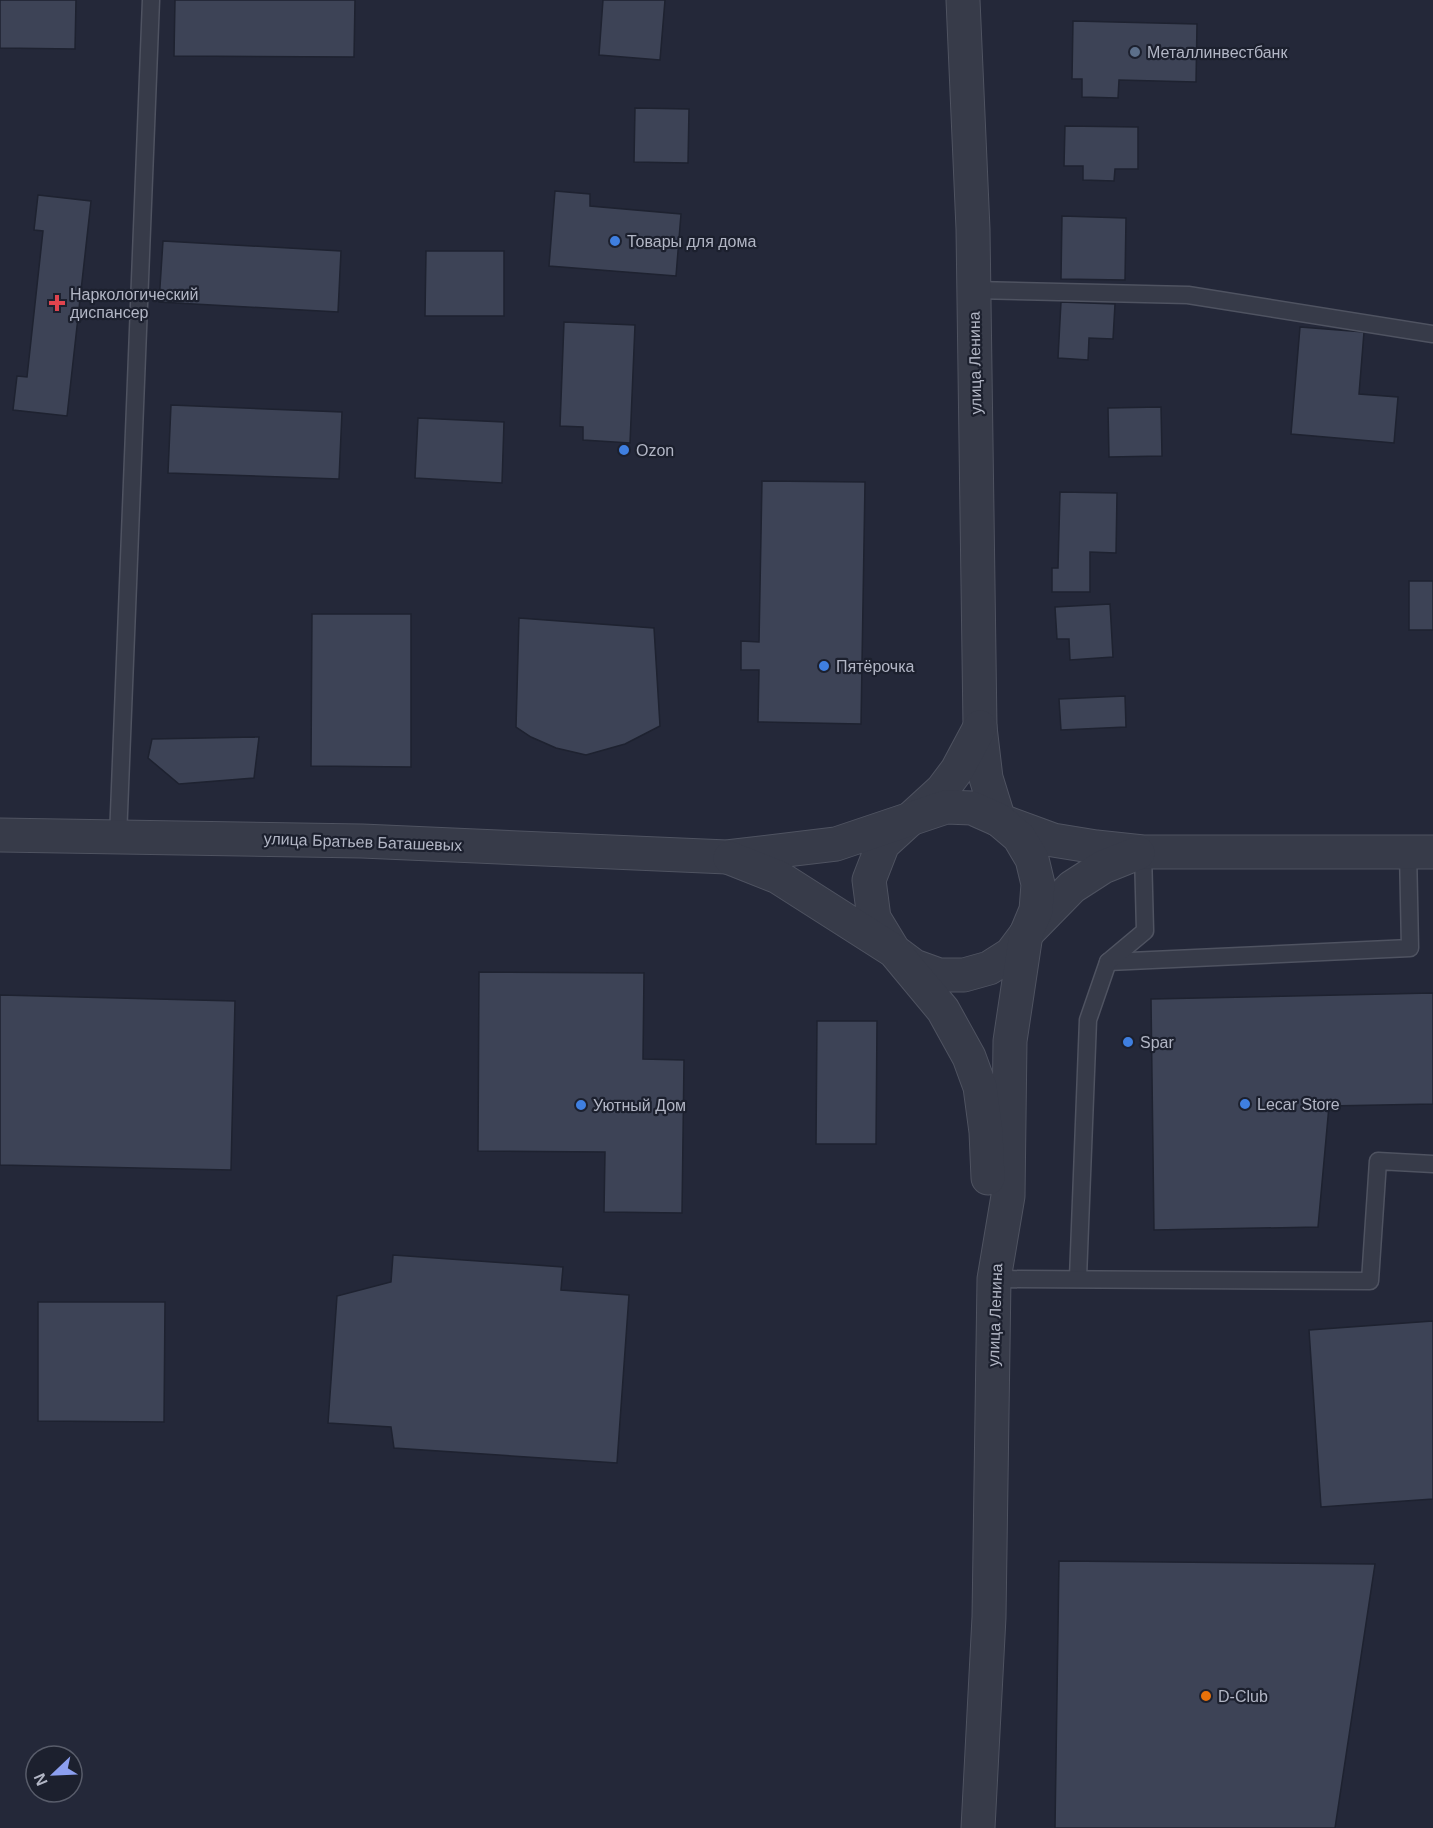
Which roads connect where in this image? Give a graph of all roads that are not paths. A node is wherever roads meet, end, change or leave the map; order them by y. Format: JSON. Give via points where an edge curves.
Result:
{"nodes":[{"id":1,"x":151,"y":0,"type":"edge"},
{"id":2,"x":963,"y":0,"type":"edge"},
{"id":3,"x":974,"y":290,"type":"junction"},
{"id":4,"x":1433,"y":334,"type":"edge"},
{"id":5,"x":980,"y":727,"type":"junction"},
{"id":6,"x":911,"y":818,"type":"junction"},
{"id":7,"x":999,"y":819,"type":"junction"},
{"id":8,"x":0,"y":835,"type":"edge"},
{"id":9,"x":118,"y":838,"type":"junction"},
{"id":10,"x":1420,"y":851,"type":"edge"},
{"id":11,"x":1143,"y":852,"type":"junction"},
{"id":12,"x":727,"y":857,"type":"junction"},
{"id":13,"x":1026,"y":934,"type":"junction"},
{"id":14,"x":894,"y":951,"type":"junction"},
{"id":15,"x":1108,"y":962,"type":"junction"},
{"id":16,"x":1433,"y":1164,"type":"edge"},
{"id":17,"x":995,"y":1270,"type":"junction"},
{"id":18,"x":1078,"y":1278,"type":"junction"},
{"id":19,"x":978,"y":1828,"type":"edge"}],
"edges":[{"from":1,"to":9,"type":"lane"},
{"from":2,"to":3,"type":"street","name":"улица Ленина"},
{"from":3,"to":4,"type":"lane","via":[[1188,294]]},
{"from":3,"to":5,"type":"street","name":"улица Ленина"},
{"from":5,"to":6,"type":"street","name":"улица Ленина","via":[[942,790]]},
{"from":5,"to":7,"type":"street","name":"улица Ленина","via":[[986,778]]},
{"from":6,"to":7,"type":"street","name":"улица Ленина","via":[[946,807],[972,808]]},
{"from":6,"to":12,"type":"street","name":"улица Братьев Баташевых","via":[[836,844]]},
{"from":6,"to":14,"type":"street","name":"улица Братьев Баташевых","via":[[882,844],[869,880],[874,918]]},
{"from":7,"to":11,"type":"street","via":[[1053,840]]},
{"from":7,"to":13,"type":"street","name":"улица Ленина","via":[[1018,837],[1032,859],[1038,884],[1036,910]]},
{"from":8,"to":9,"type":"street","name":"улица Братьев Баташевых"},
{"from":9,"to":12,"type":"street","name":"улица Братьев Баташевых","via":[[362,841]]},
{"from":10,"to":11,"type":"street"},
{"from":10,"to":15,"type":"lane","via":[[1410,948]]},
{"from":11,"to":13,"type":"street","name":"улица Братьев Баташевых","via":[[1103,867],[1072,887]]},
{"from":11,"to":15,"type":"lane","via":[[1145,931]]},
{"from":12,"to":14,"type":"street","name":"улица Братьев Баташевых","via":[[778,877]]},
{"from":13,"to":14,"type":"street","name":"улица Братьев Баташевых","via":[[1011,954],[989,968],[964,975],[939,975],[914,966]]},
{"from":13,"to":17,"type":"street","name":"улица Ленина","via":[[1010,1041],[1008,1196]]},
{"from":14,"to":17,"type":"street","name":"улица Братьев Баташевых","via":[[943,1010],[969,1057],[980,1087]]},
{"from":15,"to":18,"type":"lane","via":[[1088,1020]]},
{"from":16,"to":18,"type":"lane","via":[[1378,1161],[1370,1281]]},
{"from":17,"to":18,"type":"lane"},
{"from":17,"to":19,"type":"street","name":"улица Ленина","via":[[989,1617]]}]}
